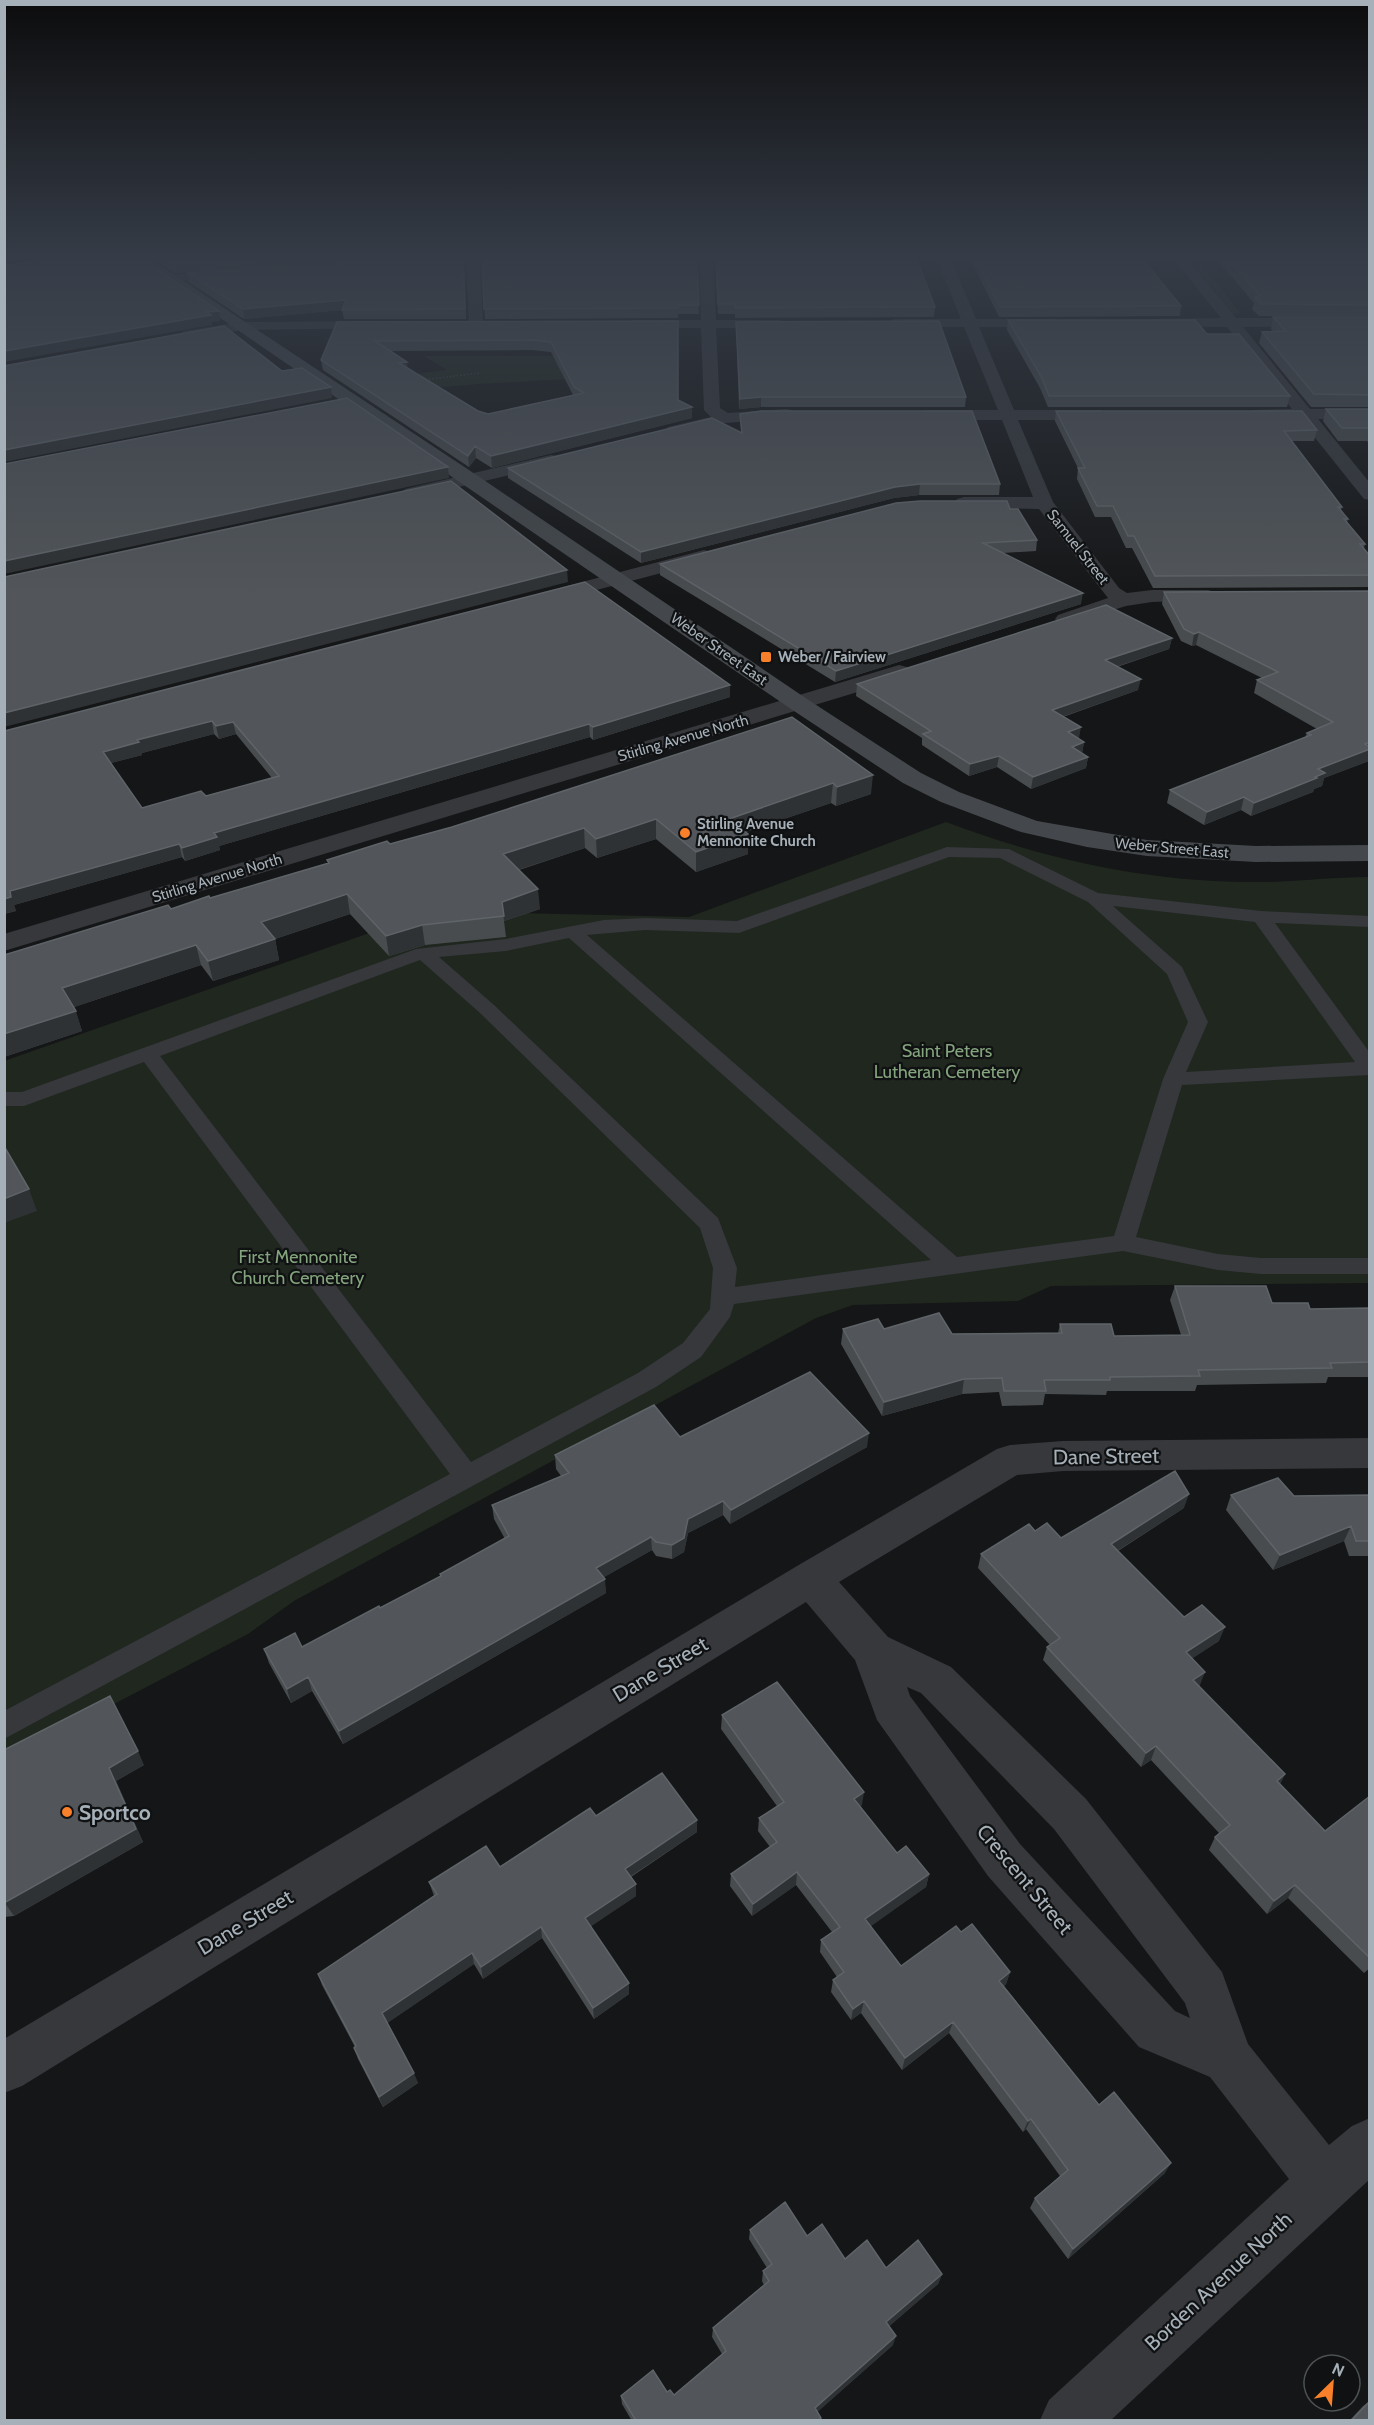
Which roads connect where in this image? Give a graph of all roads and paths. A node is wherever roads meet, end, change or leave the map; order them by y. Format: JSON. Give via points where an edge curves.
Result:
{"nodes":[{"id":1,"x":307,"y":370,"type":"edge"},
{"id":2,"x":711,"y":370,"type":"edge"},
{"id":3,"x":990,"y":370,"type":"edge"},
{"id":4,"x":1270,"y":370,"type":"edge"},
{"id":5,"x":480,"y":373,"type":"dead end"},
{"id":6,"x":421,"y":381,"type":"edge"},
{"id":7,"x":353,"y":401,"type":"junction"},
{"id":8,"x":326,"y":406,"type":"edge"},
{"id":9,"x":808,"y":414,"type":"edge"},
{"id":10,"x":1115,"y":414,"type":"edge"},
{"id":11,"x":1245,"y":414,"type":"edge"},
{"id":12,"x":1305,"y":414,"type":"junction"},
{"id":13,"x":1370,"y":414,"type":"edge"},
{"id":14,"x":915,"y":415,"type":"edge"},
{"id":15,"x":1009,"y":415,"type":"junction"},
{"id":16,"x":724,"y":418,"type":"junction"},
{"id":17,"x":658,"y":435,"type":"edge"},
{"id":18,"x":569,"y":456,"type":"edge"},
{"id":19,"x":472,"y":480,"type":"junction"},
{"id":20,"x":1370,"y":495,"type":"edge"},
{"id":21,"x":389,"y":498,"type":"edge"},
{"id":22,"x":950,"y":503,"type":"edge"},
{"id":23,"x":1044,"y":503,"type":"junction"},
{"id":24,"x":727,"y":550,"type":"edge"},
{"id":25,"x":617,"y":579,"type":"junction"},
{"id":26,"x":1232,"y":596,"type":"edge"},
{"id":27,"x":1123,"y":600,"type":"junction"},
{"id":28,"x":524,"y":603,"type":"edge"},
{"id":29,"x":1044,"y":625,"type":"edge"},
{"id":30,"x":921,"y":665,"type":"edge"},
{"id":31,"x":799,"y":704,"type":"junction"},
{"id":32,"x":1370,"y":853,"type":"edge"},
{"id":33,"x":1094,"y":898,"type":"junction"},
{"id":34,"x":1261,"y":917,"type":"junction"},
{"id":35,"x":1370,"y":922,"type":"edge"},
{"id":36,"x":573,"y":932,"type":"junction"},
{"id":37,"x":4,"y":943,"type":"edge"},
{"id":38,"x":423,"y":954,"type":"junction"},
{"id":39,"x":148,"y":1054,"type":"junction"},
{"id":40,"x":1370,"y":1068,"type":"edge"},
{"id":41,"x":1173,"y":1079,"type":"junction"},
{"id":42,"x":4,"y":1099,"type":"edge"},
{"id":43,"x":1123,"y":1243,"type":"junction"},
{"id":44,"x":952,"y":1266,"type":"junction"},
{"id":45,"x":1370,"y":1266,"type":"edge"},
{"id":46,"x":722,"y":1297,"type":"junction"},
{"id":47,"x":1370,"y":1453,"type":"edge"},
{"id":48,"x":467,"y":1477,"type":"junction"},
{"id":49,"x":811,"y":1578,"type":"junction"},
{"id":50,"x":873,"y":1650,"type":"junction"},
{"id":51,"x":4,"y":1726,"type":"edge"},
{"id":52,"x":1228,"y":2059,"type":"junction"},
{"id":53,"x":4,"y":2068,"type":"edge"},
{"id":54,"x":1370,"y":2144,"type":"edge"},
{"id":55,"x":1325,"y":2182,"type":"junction"},
{"id":56,"x":1069,"y":2421,"type":"edge"}],
"edges":[{"from":1,"to":7,"type":"main road","name":"Weber Street East"},
{"from":2,"to":16,"type":"street","via":[[712,410]]},
{"from":3,"to":15,"type":"street","name":"Samuel Street"},
{"from":4,"to":12,"type":"street"},
{"from":5,"to":6,"type":"path"},
{"from":7,"to":8,"type":"street"},
{"from":7,"to":19,"type":"main road","name":"Weber Street East"},
{"from":9,"to":16,"type":"street"},
{"from":10,"to":15,"type":"street"},
{"from":11,"to":12,"type":"street"},
{"from":12,"to":13,"type":"street"},
{"from":12,"to":20,"type":"street"},
{"from":14,"to":15,"type":"street"},
{"from":15,"to":23,"type":"street","name":"Samuel Street"},
{"from":16,"to":17,"type":"street"},
{"from":18,"to":19,"type":"street"},
{"from":19,"to":21,"type":"street"},
{"from":19,"to":25,"type":"main road","name":"Weber Street East"},
{"from":22,"to":23,"type":"street"},
{"from":23,"to":27,"type":"street","name":"Samuel Street","via":[[1112,592]]},
{"from":24,"to":25,"type":"street"},
{"from":25,"to":28,"type":"street"},
{"from":25,"to":31,"type":"main road","name":"Weber Street East"},
{"from":26,"to":27,"type":"street"},
{"from":27,"to":29,"type":"street"},
{"from":30,"to":31,"type":"street","name":"Stirling Avenue North"},
{"from":31,"to":32,"type":"main road","name":"Weber Street East","via":[[912,778],[1030,827],[1147,848],[1257,854]]},
{"from":31,"to":37,"type":"street","name":"Stirling Avenue North"},
{"from":33,"to":34,"type":"lane"},
{"from":33,"to":36,"type":"lane","via":[[1003,854],[946,852],[739,927],[645,924]]},
{"from":33,"to":41,"type":"lane","via":[[1175,971],[1198,1022]]},
{"from":34,"to":35,"type":"lane"},
{"from":34,"to":40,"type":"lane"},
{"from":36,"to":38,"type":"lane","via":[[506,945]]},
{"from":36,"to":44,"type":"lane"},
{"from":38,"to":39,"type":"lane"},
{"from":38,"to":46,"type":"lane","via":[[487,1009],[710,1224],[725,1268]]},
{"from":39,"to":42,"type":"lane","via":[[24,1099]]},
{"from":39,"to":48,"type":"lane"},
{"from":40,"to":41,"type":"lane"},
{"from":41,"to":43,"type":"lane"},
{"from":43,"to":44,"type":"lane"},
{"from":43,"to":45,"type":"lane","via":[[1228,1263]]},
{"from":44,"to":46,"type":"lane"},
{"from":46,"to":48,"type":"lane","via":[[722,1311],[692,1350],[647,1380]]},
{"from":47,"to":49,"type":"street","name":"Dane Street","via":[[1010,1460]]},
{"from":48,"to":51,"type":"lane"},
{"from":49,"to":50,"type":"street","name":"Crescent Street"},
{"from":49,"to":53,"type":"street","name":"Dane Street"},
{"from":50,"to":52,"type":"street","name":"Crescent Street","via":[[936,1680],[1070,1814],[1205,1989]]},
{"from":50,"to":52,"type":"street","name":"Crescent Street","via":[[892,1706],[1004,1860],[1157,2029]]},
{"from":52,"to":55,"type":"street","name":"Crescent Street"},
{"from":54,"to":55,"type":"street","name":"Borden Avenue North"},
{"from":55,"to":56,"type":"street","name":"Borden Avenue North"}]}
